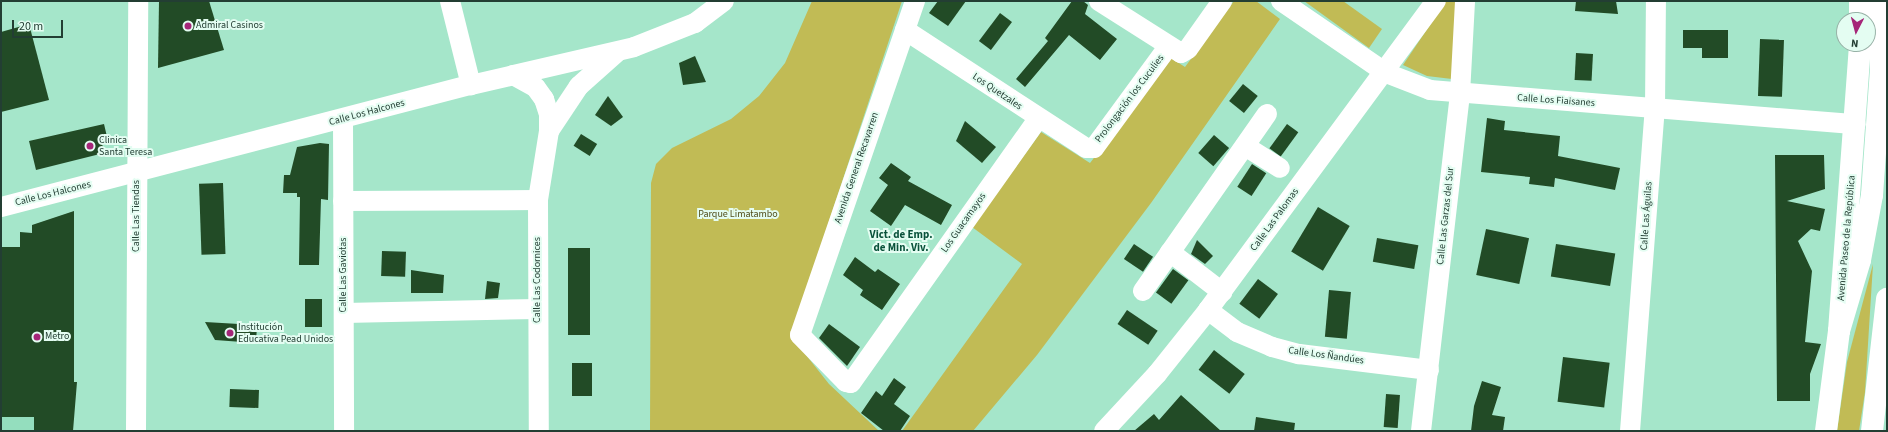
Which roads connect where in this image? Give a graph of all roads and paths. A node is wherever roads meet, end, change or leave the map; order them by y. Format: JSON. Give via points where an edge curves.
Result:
{"nodes":[{"id":1,"x":138,"y":1,"type":"edge"},
{"id":2,"x":450,"y":1,"type":"edge"},
{"id":3,"x":724,"y":1,"type":"edge"},
{"id":4,"x":915,"y":1,"type":"edge"},
{"id":5,"x":1100,"y":1,"type":"edge"},
{"id":6,"x":1222,"y":1,"type":"edge"},
{"id":7,"x":1281,"y":1,"type":"edge"},
{"id":8,"x":1436,"y":1,"type":"edge"},
{"id":9,"x":1465,"y":1,"type":"edge"},
{"id":10,"x":1656,"y":1,"type":"edge"},
{"id":11,"x":1860,"y":1,"type":"edge"},
{"id":12,"x":1880,"y":1,"type":"edge"},
{"id":13,"x":1860,"y":12,"type":"edge"},
{"id":14,"x":905,"y":30,"type":"junction"},
{"id":15,"x":1168,"y":47,"type":"junction"},
{"id":16,"x":619,"y":51,"type":"junction"},
{"id":17,"x":1860,"y":52,"type":"edge"},
{"id":18,"x":1386,"y":73,"type":"junction"},
{"id":19,"x":513,"y":75,"type":"junction"},
{"id":20,"x":471,"y":85,"type":"junction"},
{"id":21,"x":1460,"y":94,"type":"junction"},
{"id":22,"x":1656,"y":109,"type":"junction"},
{"id":23,"x":1267,"y":114,"type":"dead end"},
{"id":24,"x":343,"y":119,"type":"junction"},
{"id":25,"x":1038,"y":119,"type":"junction"},
{"id":26,"x":1856,"y":124,"type":"junction"},
{"id":27,"x":549,"y":131,"type":"junction"},
{"id":28,"x":1245,"y":146,"type":"junction"},
{"id":29,"x":1090,"y":149,"type":"joint"},
{"id":30,"x":1280,"y":168,"type":"dead end"},
{"id":31,"x":137,"y":173,"type":"junction"},
{"id":32,"x":538,"y":200,"type":"junction"},
{"id":33,"x":343,"y":201,"type":"junction"},
{"id":34,"x":1,"y":207,"type":"edge"},
{"id":35,"x":1170,"y":252,"type":"junction"},
{"id":36,"x":1143,"y":291,"type":"dead end"},
{"id":37,"x":1222,"y":292,"type":"junction"},
{"id":38,"x":1887,"y":298,"type":"edge"},
{"id":39,"x":538,"y":309,"type":"junction"},
{"id":40,"x":1208,"y":310,"type":"junction"},
{"id":41,"x":344,"y":313,"type":"junction"},
{"id":42,"x":1839,"y":331,"type":"junction"},
{"id":43,"x":1429,"y":370,"type":"junction"},
{"id":44,"x":849,"y":383,"type":"joint"},
{"id":45,"x":136,"y":431,"type":"edge"},
{"id":46,"x":344,"y":431,"type":"edge"},
{"id":47,"x":539,"y":431,"type":"edge"},
{"id":48,"x":1104,"y":431,"type":"edge"},
{"id":49,"x":1421,"y":431,"type":"edge"},
{"id":50,"x":1630,"y":431,"type":"edge"},
{"id":51,"x":1826,"y":431,"type":"edge"},
{"id":52,"x":1872,"y":431,"type":"edge"}],
"edges":[{"from":1,"to":31,"type":"street","name":"Calle Las Tiendas"},
{"from":2,"to":20,"type":"street"},
{"from":3,"to":16,"type":"street","name":"Calle Los Halcones","via":[[679,31]]},
{"from":4,"to":14,"type":"street","name":"Avenida General Recavarren"},
{"from":5,"to":15,"type":"street"},
{"from":6,"to":15,"type":"street","via":[[1185,51],[1181,53]]},
{"from":7,"to":18,"type":"street","name":"Calle Los Fiaisanes"},
{"from":8,"to":18,"type":"street","name":"Calle Las Palomas"},
{"from":9,"to":21,"type":"street","name":"Calle Las Garzas del Sur"},
{"from":10,"to":22,"type":"street","name":"Calle Las Águilas"},
{"from":11,"to":13,"type":"main road"},
{"from":12,"to":42,"type":"main road","via":[[1881,70],[1872,195],[1860,260]]},
{"from":14,"to":25,"type":"street","name":"Los Quetzales"},
{"from":14,"to":44,"type":"street","name":"Avenida General Recavarren","via":[[800,335]]},
{"from":15,"to":29,"type":"street","name":"Prolongación los Cuculies"},
{"from":16,"to":19,"type":"street","name":"Calle Los Halcones"},
{"from":16,"to":27,"type":"street","name":"Calle Las Codornices","via":[[579,86]]},
{"from":17,"to":26,"type":"main road","name":"Avenida Paseo de la República"},
{"from":18,"to":21,"type":"street","name":"Calle Los Fiaisanes","via":[[1419,87]]},
{"from":18,"to":37,"type":"street","name":"Calle Las Palomas"},
{"from":19,"to":20,"type":"street","name":"Calle Los Halcones"},
{"from":19,"to":27,"type":"street","name":"Calle Las Codornices","via":[[531,84],[544,99]]},
{"from":20,"to":24,"type":"street","name":"Calle Los Halcones"},
{"from":21,"to":22,"type":"street","name":"Calle Los Fiaisanes"},
{"from":21,"to":43,"type":"street","name":"Calle Las Garzas del Sur"},
{"from":22,"to":26,"type":"street","name":"Calle Los Fiaisanes"},
{"from":22,"to":50,"type":"street","name":"Calle Las Águilas"},
{"from":23,"to":28,"type":"street"},
{"from":24,"to":31,"type":"street","name":"Calle Los Halcones"},
{"from":24,"to":33,"type":"street","name":"Calle Las Gaviotas"},
{"from":25,"to":29,"type":"street","name":"Los Quetzales"},
{"from":25,"to":44,"type":"street","name":"Los Guacamayos"},
{"from":26,"to":42,"type":"main road","name":"Avenida Paseo de la República"},
{"from":27,"to":32,"type":"street","name":"Calle Las Codornices"},
{"from":28,"to":30,"type":"street"},
{"from":28,"to":35,"type":"street"},
{"from":31,"to":34,"type":"street","name":"Calle Los Halcones"},
{"from":31,"to":45,"type":"street","name":"Calle Las Tiendas"},
{"from":32,"to":33,"type":"street"},
{"from":32,"to":39,"type":"street","name":"Calle Las Codornices"},
{"from":33,"to":41,"type":"street","name":"Calle Las Gaviotas"},
{"from":35,"to":36,"type":"street"},
{"from":35,"to":37,"type":"street"},
{"from":37,"to":40,"type":"street","name":"Calle Las Palomas"},
{"from":38,"to":52,"type":"main road"},
{"from":39,"to":41,"type":"street"},
{"from":39,"to":47,"type":"street","name":"Calle Las Codornices"},
{"from":40,"to":43,"type":"street","name":"Calle Los Ñandúes","via":[[1237,332],[1272,347],[1298,354]]},
{"from":40,"to":48,"type":"street","name":"Calle Las Palomas","via":[[1152,380]]},
{"from":41,"to":46,"type":"street","name":"Calle Las Gaviotas"},
{"from":42,"to":51,"type":"main road","name":"Avenida Paseo de la República"},
{"from":43,"to":49,"type":"street","name":"Calle Las Garzas del Sur"}]}
